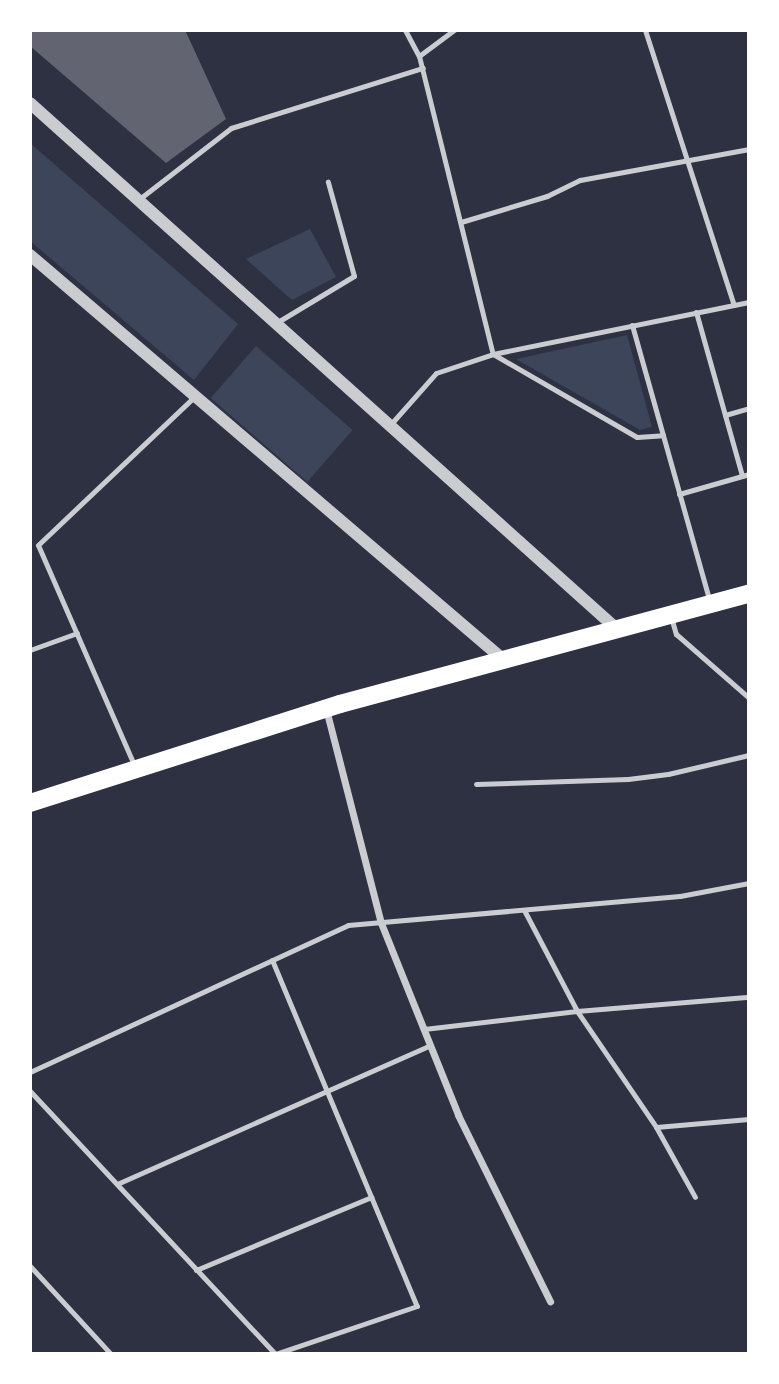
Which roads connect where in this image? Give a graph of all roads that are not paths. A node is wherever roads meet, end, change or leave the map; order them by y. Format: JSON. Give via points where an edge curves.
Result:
{"nodes":[{"id":1,"x":405,"y":30,"type":"edge"},
{"id":2,"x":454,"y":30,"type":"edge"},
{"id":3,"x":645,"y":30,"type":"edge"},
{"id":4,"x":419,"y":56,"type":"junction"},
{"id":5,"x":422,"y":68,"type":"junction"},
{"id":6,"x":30,"y":103,"type":"edge"},
{"id":7,"x":749,"y":149,"type":"edge"},
{"id":8,"x":688,"y":161,"type":"junction"},
{"id":9,"x":328,"y":182,"type":"dead end"},
{"id":10,"x":138,"y":200,"type":"junction"},
{"id":11,"x":461,"y":222,"type":"junction"},
{"id":12,"x":30,"y":255,"type":"edge"},
{"id":13,"x":749,"y":302,"type":"edge"},
{"id":14,"x":734,"y":304,"type":"junction"},
{"id":15,"x":696,"y":312,"type":"junction"},
{"id":16,"x":276,"y":323,"type":"junction"},
{"id":17,"x":632,"y":326,"type":"junction"},
{"id":18,"x":493,"y":354,"type":"junction"},
{"id":19,"x":195,"y":396,"type":"junction"},
{"id":20,"x":749,"y":408,"type":"edge"},
{"id":21,"x":725,"y":415,"type":"junction"},
{"id":22,"x":390,"y":425,"type":"junction"},
{"id":23,"x":663,"y":435,"type":"junction"},
{"id":24,"x":746,"y":475,"type":"edge"},
{"id":25,"x":680,"y":494,"type":"junction"},
{"id":26,"x":30,"y":543,"type":"edge"},
{"id":27,"x":38,"y":545,"type":"junction"},
{"id":28,"x":749,"y":594,"type":"edge"},
{"id":29,"x":711,"y":606,"type":"junction"},
{"id":30,"x":671,"y":617,"type":"junction"},
{"id":31,"x":619,"y":631,"type":"junction"},
{"id":32,"x":77,"y":634,"type":"junction"},
{"id":33,"x":30,"y":650,"type":"edge"},
{"id":34,"x":505,"y":661,"type":"junction"},
{"id":35,"x":749,"y":698,"type":"edge"},
{"id":36,"x":326,"y":708,"type":"junction"},
{"id":37,"x":749,"y":755,"type":"edge"},
{"id":38,"x":136,"y":769,"type":"junction"},
{"id":39,"x":475,"y":784,"type":"dead end"},
{"id":40,"x":30,"y":803,"type":"edge"},
{"id":41,"x":749,"y":883,"type":"edge"},
{"id":42,"x":524,"y":910,"type":"junction"},
{"id":43,"x":381,"y":923,"type":"junction"},
{"id":44,"x":272,"y":960,"type":"junction"},
{"id":45,"x":749,"y":997,"type":"edge"},
{"id":46,"x":577,"y":1011,"type":"junction"},
{"id":47,"x":424,"y":1029,"type":"junction"},
{"id":48,"x":430,"y":1045,"type":"junction"},
{"id":49,"x":30,"y":1072,"type":"edge"},
{"id":50,"x":327,"y":1090,"type":"junction"},
{"id":51,"x":30,"y":1091,"type":"edge"},
{"id":52,"x":749,"y":1119,"type":"edge"},
{"id":53,"x":656,"y":1127,"type":"junction"},
{"id":54,"x":117,"y":1184,"type":"junction"},
{"id":55,"x":372,"y":1197,"type":"junction"},
{"id":56,"x":695,"y":1197,"type":"dead end"},
{"id":57,"x":30,"y":1266,"type":"edge"},
{"id":58,"x":196,"y":1270,"type":"junction"},
{"id":59,"x":550,"y":1301,"type":"dead end"},
{"id":60,"x":111,"y":1354,"type":"edge"},
{"id":61,"x":275,"y":1354,"type":"edge"}],
"edges":[{"from":1,"to":4,"type":"lane"},
{"from":2,"to":4,"type":"lane"},
{"from":3,"to":8,"type":"lane"},
{"from":4,"to":5,"type":"lane"},
{"from":5,"to":10,"type":"lane","via":[[232,128]]},
{"from":5,"to":11,"type":"lane"},
{"from":6,"to":10,"type":"street"},
{"from":7,"to":8,"type":"lane"},
{"from":8,"to":11,"type":"lane","via":[[580,180],[547,196]]},
{"from":8,"to":14,"type":"lane"},
{"from":9,"to":16,"type":"lane","via":[[354,276]]},
{"from":10,"to":16,"type":"street"},
{"from":11,"to":18,"type":"lane"},
{"from":12,"to":19,"type":"street"},
{"from":13,"to":14,"type":"lane"},
{"from":14,"to":15,"type":"lane"},
{"from":15,"to":17,"type":"lane"},
{"from":15,"to":21,"type":"lane"},
{"from":16,"to":22,"type":"street"},
{"from":17,"to":18,"type":"lane"},
{"from":17,"to":23,"type":"lane"},
{"from":18,"to":22,"type":"lane","via":[[436,373]]},
{"from":18,"to":23,"type":"lane","via":[[637,437]]},
{"from":19,"to":27,"type":"lane"},
{"from":19,"to":34,"type":"street"},
{"from":20,"to":21,"type":"lane"},
{"from":21,"to":24,"type":"lane"},
{"from":22,"to":31,"type":"street"},
{"from":23,"to":25,"type":"lane"},
{"from":24,"to":25,"type":"lane"},
{"from":25,"to":29,"type":"lane"},
{"from":26,"to":27,"type":"lane"},
{"from":27,"to":32,"type":"lane"},
{"from":28,"to":29,"type":"main road"},
{"from":29,"to":30,"type":"main road"},
{"from":30,"to":31,"type":"main road"},
{"from":30,"to":35,"type":"lane","via":[[676,634]]},
{"from":31,"to":34,"type":"main road"},
{"from":32,"to":33,"type":"lane"},
{"from":32,"to":38,"type":"lane"},
{"from":34,"to":36,"type":"main road"},
{"from":36,"to":38,"type":"main road"},
{"from":36,"to":43,"type":"street"},
{"from":37,"to":39,"type":"lane","via":[[628,779]]},
{"from":38,"to":40,"type":"main road"},
{"from":41,"to":42,"type":"lane","via":[[680,896]]},
{"from":42,"to":43,"type":"lane"},
{"from":42,"to":46,"type":"lane"},
{"from":43,"to":44,"type":"lane","via":[[348,925]]},
{"from":43,"to":47,"type":"street"},
{"from":44,"to":49,"type":"lane"},
{"from":44,"to":50,"type":"lane"},
{"from":45,"to":46,"type":"lane"},
{"from":46,"to":47,"type":"lane"},
{"from":46,"to":53,"type":"lane"},
{"from":47,"to":48,"type":"street"},
{"from":48,"to":50,"type":"lane"},
{"from":48,"to":59,"type":"street","via":[[458,1115]]},
{"from":50,"to":54,"type":"lane"},
{"from":50,"to":55,"type":"lane"},
{"from":51,"to":54,"type":"lane"},
{"from":52,"to":53,"type":"lane"},
{"from":53,"to":56,"type":"lane"},
{"from":54,"to":58,"type":"lane"},
{"from":55,"to":58,"type":"lane"},
{"from":55,"to":61,"type":"lane","via":[[417,1306]]},
{"from":57,"to":60,"type":"lane"},
{"from":58,"to":61,"type":"lane"}]}
